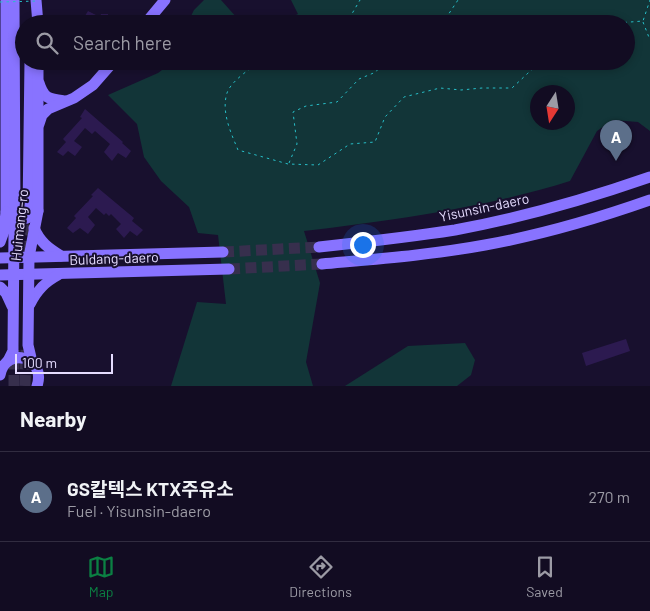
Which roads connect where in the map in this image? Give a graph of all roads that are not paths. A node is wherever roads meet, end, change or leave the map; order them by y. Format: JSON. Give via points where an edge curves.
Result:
{"nodes":[{"id":1,"x":6,"y":0,"type":"edge"},
{"id":2,"x":14,"y":0,"type":"edge"},
{"id":3,"x":35,"y":0,"type":"edge"},
{"id":4,"x":165,"y":0,"type":"edge"},
{"id":5,"x":32,"y":15,"type":"edge"},
{"id":6,"x":37,"y":15,"type":"edge"},
{"id":7,"x":152,"y":15,"type":"edge"},
{"id":8,"x":30,"y":70,"type":"edge"},
{"id":9,"x":38,"y":70,"type":"edge"},
{"id":10,"x":106,"y":70,"type":"edge"},
{"id":11,"x":37,"y":79,"type":"junction"},
{"id":12,"x":3,"y":99,"type":"edge"},
{"id":13,"x":65,"y":101,"type":"junction"},
{"id":14,"x":3,"y":124,"type":"edge"},
{"id":15,"x":38,"y":127,"type":"junction"},
{"id":16,"x":650,"y":177,"type":"edge"},
{"id":17,"x":650,"y":200,"type":"edge"},
{"id":18,"x":33,"y":211,"type":"junction"},
{"id":19,"x":10,"y":212,"type":"junction"},
{"id":20,"x":34,"y":228,"type":"junction"},
{"id":21,"x":0,"y":242,"type":"edge"},
{"id":22,"x":319,"y":247,"type":"tunnel mouth"},
{"id":23,"x":223,"y":252,"type":"tunnel mouth"},
{"id":24,"x":61,"y":256,"type":"junction"},
{"id":25,"x":14,"y":257,"type":"junction"},
{"id":26,"x":29,"y":257,"type":"junction"},
{"id":27,"x":0,"y":258,"type":"edge"},
{"id":28,"x":322,"y":264,"type":"tunnel mouth"},
{"id":29,"x":229,"y":270,"type":"tunnel mouth"},
{"id":30,"x":61,"y":274,"type":"junction"},
{"id":31,"x":0,"y":275,"type":"edge"},
{"id":32,"x":14,"y":275,"type":"junction"},
{"id":33,"x":29,"y":275,"type":"junction"},
{"id":34,"x":0,"y":287,"type":"edge"},
{"id":35,"x":13,"y":308,"type":"junction"},
{"id":36,"x":28,"y":308,"type":"junction"},
{"id":37,"x":8,"y":361,"type":"junction"},
{"id":38,"x":32,"y":362,"type":"junction"},
{"id":39,"x":0,"y":375,"type":"edge"},
{"id":40,"x":0,"y":380,"type":"edge"},
{"id":41,"x":2,"y":386,"type":"edge"},
{"id":42,"x":37,"y":386,"type":"edge"}],
"edges":[{"from":1,"to":12,"type":"main road","name":"Huimang-ro"},
{"from":2,"to":19,"type":"main road","name":"Huimang-ro"},
{"from":3,"to":5,"type":"main road"},
{"from":3,"to":6,"type":"main road"},
{"from":4,"to":7,"type":"main road"},
{"from":8,"to":18,"type":"main road"},
{"from":9,"to":11,"type":"main road","name":"Huimang-ro"},
{"from":10,"to":13,"type":"main road","via":[[93,85]]},
{"from":11,"to":13,"type":"main road","via":[[46,97]]},
{"from":11,"to":15,"type":"main road","name":"Huimang-ro"},
{"from":12,"to":14,"type":"main road","name":"Huimang-ro"},
{"from":13,"to":15,"type":"main road","via":[[48,109]]},
{"from":14,"to":19,"type":"main road","name":"Huimang-ro"},
{"from":15,"to":18,"type":"main road","name":"Huimang-ro"},
{"from":16,"to":22,"type":"main road","name":"Yisunsin-daero","via":[[560,205],[456,229]]},
{"from":17,"to":28,"type":"main road","via":[[600,218],[486,245],[387,259]]},
{"from":18,"to":19,"type":"main road","via":[[26,219],[18,220]]},
{"from":18,"to":20,"type":"main road","name":"Huimang-ro"},
{"from":19,"to":21,"type":"main road","name":"Huimang-ro"},
{"from":19,"to":25,"type":"main road","name":"Huimang-ro"},
{"from":20,"to":24,"type":"main road","via":[[45,246]]},
{"from":20,"to":26,"type":"main road","name":"Huimang-ro"},
{"from":23,"to":24,"type":"main road","name":"Buldang-daero"},
{"from":24,"to":26,"type":"main road","name":"Buldang-daero"},
{"from":25,"to":26,"type":"main road","name":"Buldang-daero"},
{"from":25,"to":27,"type":"main road","name":"Buldang-daero"},
{"from":25,"to":32,"type":"main road","name":"Huimang-ro"},
{"from":26,"to":33,"type":"main road","name":"Huimang-ro"},
{"from":29,"to":30,"type":"main road","name":"Buldang-daero"},
{"from":30,"to":33,"type":"main road","name":"Buldang-daero"},
{"from":30,"to":36,"type":"main road","via":[[47,281]]},
{"from":31,"to":32,"type":"main road","name":"Buldang-daero"},
{"from":32,"to":33,"type":"main road","name":"Buldang-daero"},
{"from":32,"to":35,"type":"main road","name":"Huimang-ro"},
{"from":33,"to":36,"type":"main road","name":"Huimang-ro"},
{"from":34,"to":35,"type":"main road"},
{"from":35,"to":37,"type":"main road","name":"Huimang-ro","via":[[13,346]]},
{"from":36,"to":38,"type":"main road","name":"Huimang-ro","via":[[28,352]]},
{"from":37,"to":38,"type":"main road","via":[[20,357]]},
{"from":37,"to":39,"type":"main road","name":"Huimang-ro"},
{"from":38,"to":42,"type":"main road","name":"Huimang-ro","via":[[39,372]]},
{"from":40,"to":41,"type":"main road"}]}
